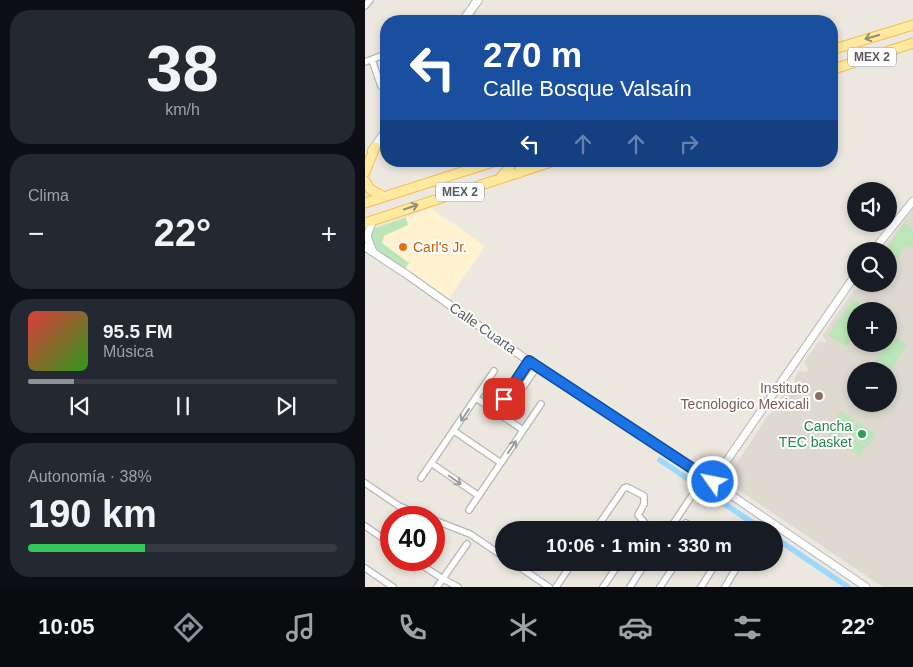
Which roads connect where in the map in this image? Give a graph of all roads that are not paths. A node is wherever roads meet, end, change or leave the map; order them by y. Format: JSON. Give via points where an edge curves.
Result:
{"nodes":[{"id":1,"x":370,"y":0,"type":"edge"},
{"id":2,"x":478,"y":0,"type":"edge"},
{"id":3,"x":365,"y":6,"type":"edge"},
{"id":4,"x":471,"y":15,"type":"edge"},
{"id":5,"x":913,"y":25,"type":"edge"},
{"id":6,"x":852,"y":43,"type":"junction"},
{"id":7,"x":913,"y":43,"type":"edge"},
{"id":8,"x":838,"y":48,"type":"edge"},
{"id":9,"x":380,"y":57,"type":"edge"},
{"id":10,"x":372,"y":60,"type":"junction"},
{"id":11,"x":365,"y":62,"type":"edge"},
{"id":12,"x":857,"y":62,"type":"junction"},
{"id":13,"x":838,"y":68,"type":"edge"},
{"id":14,"x":380,"y":83,"type":"edge"},
{"id":15,"x":380,"y":140,"type":"edge"},
{"id":16,"x":375,"y":147,"type":"junction"},
{"id":17,"x":365,"y":161,"type":"edge"},
{"id":18,"x":477,"y":167,"type":"edge"},
{"id":19,"x":509,"y":167,"type":"edge"},
{"id":20,"x":520,"y":167,"type":"edge"},
{"id":21,"x":536,"y":167,"type":"edge"},
{"id":22,"x":365,"y":172,"type":"edge"},
{"id":23,"x":519,"y":173,"type":"junction"},
{"id":24,"x":499,"y":179,"type":"junction"},
{"id":25,"x":365,"y":181,"type":"edge"},
{"id":26,"x":384,"y":197,"type":"junction"},
{"id":27,"x":912,"y":202,"type":"edge"},
{"id":28,"x":365,"y":203,"type":"edge"},
{"id":29,"x":369,"y":222,"type":"edge"},
{"id":30,"x":880,"y":242,"type":"edge"},
{"id":31,"x":365,"y":247,"type":"edge"},
{"id":32,"x":374,"y":253,"type":"junction"},
{"id":33,"x":847,"y":287,"type":"edge"},
{"id":34,"x":529,"y":361,"type":"junction"},
{"id":35,"x":537,"y":367,"type":"junction"},
{"id":36,"x":494,"y":371,"type":"dead end"},
{"id":37,"x":476,"y":398,"type":"junction"},
{"id":38,"x":541,"y":404,"type":"dead end"},
{"id":39,"x":496,"y":411,"type":"junction"},
{"id":40,"x":503,"y":416,"type":"junction"},
{"id":41,"x":523,"y":430,"type":"junction"},
{"id":42,"x":454,"y":431,"type":"junction"},
{"id":43,"x":431,"y":463,"type":"junction"},
{"id":44,"x":501,"y":463,"type":"junction"},
{"id":45,"x":421,"y":478,"type":"dead end"},
{"id":46,"x":713,"y":482,"type":"junction"},
{"id":47,"x":365,"y":483,"type":"edge"},
{"id":48,"x":479,"y":496,"type":"junction"},
{"id":49,"x":691,"y":497,"type":"dead end"},
{"id":50,"x":399,"y":506,"type":"edge"},
{"id":51,"x":469,"y":510,"type":"dead end"},
{"id":52,"x":601,"y":521,"type":"edge"},
{"id":53,"x":643,"y":521,"type":"edge"},
{"id":54,"x":675,"y":521,"type":"edge"},
{"id":55,"x":445,"y":524,"type":"edge"},
{"id":56,"x":365,"y":526,"type":"edge"},
{"id":57,"x":380,"y":536,"type":"edge"},
{"id":58,"x":467,"y":544,"type":"dead end"},
{"id":59,"x":495,"y":551,"type":"edge"},
{"id":60,"x":365,"y":568,"type":"edge"},
{"id":61,"x":431,"y":571,"type":"edge"},
{"id":62,"x":526,"y":571,"type":"edge"},
{"id":63,"x":567,"y":571,"type":"edge"},
{"id":64,"x":614,"y":571,"type":"edge"},
{"id":65,"x":640,"y":571,"type":"edge"},
{"id":66,"x":671,"y":571,"type":"edge"},
{"id":67,"x":711,"y":571,"type":"edge"},
{"id":68,"x":735,"y":571,"type":"edge"},
{"id":69,"x":443,"y":579,"type":"junction"},
{"id":70,"x":393,"y":587,"type":"edge"},
{"id":71,"x":437,"y":587,"type":"edge"},
{"id":72,"x":458,"y":587,"type":"edge"},
{"id":73,"x":549,"y":587,"type":"edge"},
{"id":74,"x":556,"y":587,"type":"edge"},
{"id":75,"x":603,"y":587,"type":"edge"},
{"id":76,"x":630,"y":587,"type":"edge"},
{"id":77,"x":660,"y":587,"type":"edge"},
{"id":78,"x":701,"y":587,"type":"edge"},
{"id":79,"x":725,"y":587,"type":"edge"},
{"id":80,"x":866,"y":587,"type":"edge"}],
"edges":[{"from":1,"to":3,"type":"street"},
{"from":2,"to":4,"type":"main road"},
{"from":5,"to":6,"type":"main road","number":"MEX 2","one_way":true},
{"from":6,"to":8,"type":"main road","number":"MEX 2"},
{"from":6,"to":12,"type":"main road","via":[[860,52]]},
{"from":7,"to":12,"type":"main road","number":"MEX 2"},
{"from":9,"to":10,"type":"street"},
{"from":10,"to":11,"type":"street"},
{"from":10,"to":14,"type":"street"},
{"from":12,"to":13,"type":"main road","number":"MEX 2"},
{"from":15,"to":16,"type":"main road"},
{"from":16,"to":17,"type":"main road"},
{"from":16,"to":22,"type":"main road"},
{"from":18,"to":26,"type":"main road","number":"MEX 2"},
{"from":19,"to":24,"type":"main road"},
{"from":20,"to":23,"type":"main road"},
{"from":21,"to":23,"type":"main road","number":"MEX 2"},
{"from":23,"to":24,"type":"main road","number":"MEX 2"},
{"from":29,"to":24,"type":"main road","number":"MEX 2","one_way":true},
{"from":25,"to":26,"type":"main road"},
{"from":26,"to":28,"type":"main road","number":"MEX 2"},
{"from":27,"to":30,"type":"street"},
{"from":29,"to":32,"type":"street","via":[[367,236]]},
{"from":31,"to":32,"type":"street","name":"Calle Cuarta"},
{"from":32,"to":34,"type":"street","name":"Calle Cuarta"},
{"from":33,"to":46,"type":"street"},
{"from":34,"to":35,"type":"street","name":"Calle Cuarta"},
{"from":34,"to":39,"type":"street"},
{"from":35,"to":40,"type":"street"},
{"from":35,"to":46,"type":"street","name":"Calle Cuarta"},
{"from":36,"to":37,"type":"street"},
{"from":37,"to":39,"type":"street"},
{"from":37,"to":42,"type":"street","one_way":true},
{"from":38,"to":41,"type":"street"},
{"from":39,"to":40,"type":"street"},
{"from":40,"to":41,"type":"street"},
{"from":44,"to":41,"type":"street","one_way":true},
{"from":42,"to":43,"type":"street"},
{"from":42,"to":44,"type":"street"},
{"from":43,"to":45,"type":"street"},
{"from":43,"to":48,"type":"street","one_way":true},
{"from":44,"to":48,"type":"street"},
{"from":46,"to":80,"type":"street","name":"Calle Cuarta"},
{"from":47,"to":50,"type":"street"},
{"from":48,"to":51,"type":"street"},
{"from":49,"to":54,"type":"street"},
{"from":52,"to":53,"type":"street","via":[[627,487],[644,496],[638,515]]},
{"from":55,"to":59,"type":"street","via":[[470,534]]},
{"from":56,"to":57,"type":"street"},
{"from":58,"to":69,"type":"street"},
{"from":60,"to":70,"type":"street"},
{"from":61,"to":69,"type":"street"},
{"from":62,"to":73,"type":"street"},
{"from":63,"to":74,"type":"street"},
{"from":64,"to":75,"type":"street"},
{"from":65,"to":76,"type":"street"},
{"from":66,"to":77,"type":"street"},
{"from":67,"to":78,"type":"street"},
{"from":68,"to":79,"type":"street"},
{"from":69,"to":71,"type":"street"},
{"from":69,"to":72,"type":"street"}]}
